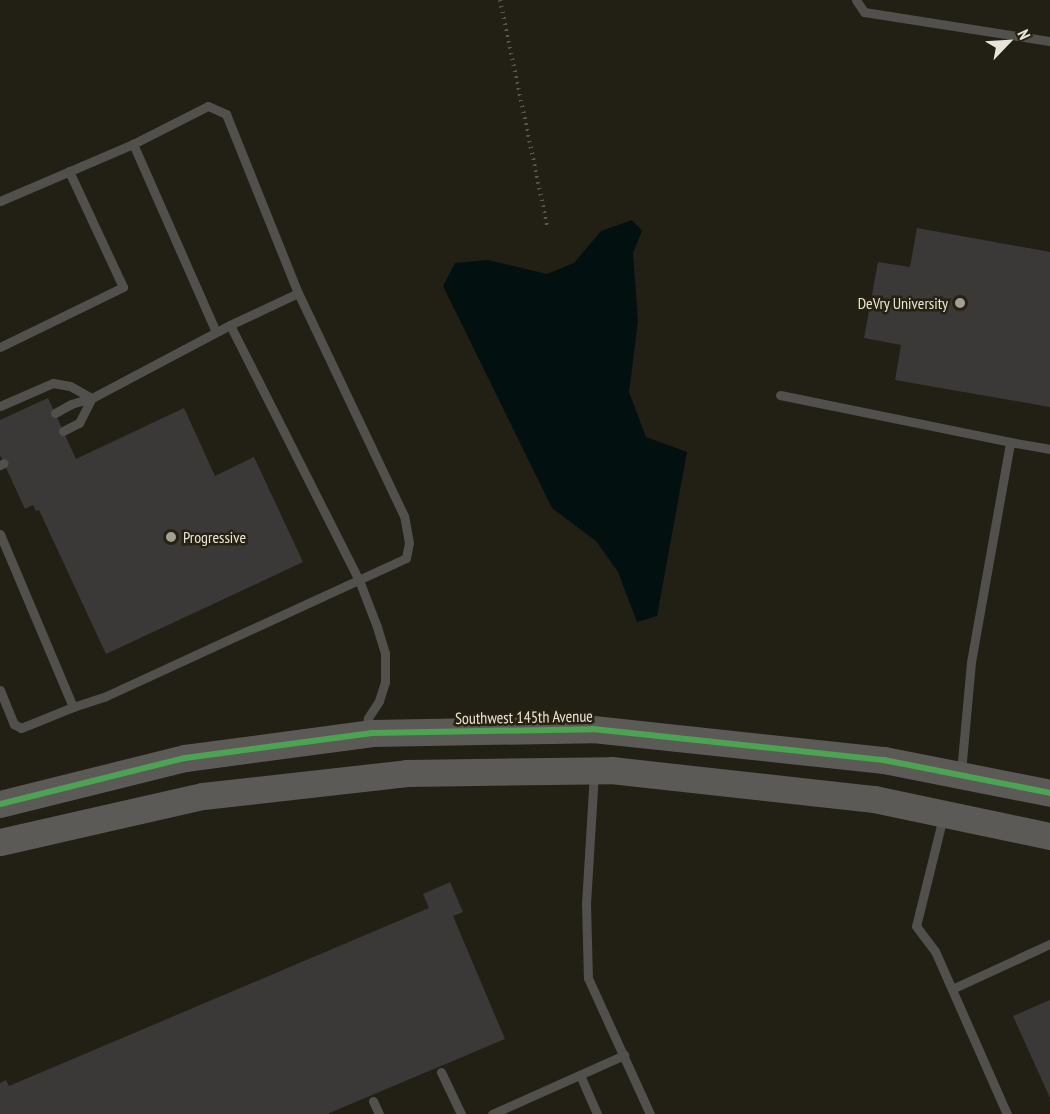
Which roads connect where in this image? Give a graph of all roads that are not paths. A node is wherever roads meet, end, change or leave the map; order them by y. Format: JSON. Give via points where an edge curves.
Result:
{"nodes":[{"id":1,"x":856,"y":0,"type":"edge"},
{"id":2,"x":1050,"y":41,"type":"edge"},
{"id":3,"x":133,"y":144,"type":"junction"},
{"id":4,"x":69,"y":171,"type":"junction"},
{"id":5,"x":0,"y":201,"type":"edge"},
{"id":6,"x":298,"y":293,"type":"junction"},
{"id":7,"x":230,"y":325,"type":"junction"},
{"id":8,"x":216,"y":332,"type":"junction"},
{"id":9,"x":0,"y":346,"type":"edge"},
{"id":10,"x":780,"y":395,"type":"dead end"},
{"id":11,"x":92,"y":398,"type":"junction"},
{"id":12,"x":0,"y":406,"type":"edge"},
{"id":13,"x":55,"y":413,"type":"dead end"},
{"id":14,"x":63,"y":431,"type":"dead end"},
{"id":15,"x":1010,"y":442,"type":"junction"},
{"id":16,"x":1050,"y":449,"type":"edge"},
{"id":17,"x":0,"y":534,"type":"edge"},
{"id":18,"x":359,"y":580,"type":"junction"},
{"id":19,"x":0,"y":690,"type":"edge"},
{"id":20,"x":73,"y":706,"type":"junction"},
{"id":21,"x":365,"y":734,"type":"junction"},
{"id":22,"x":594,"y":770,"type":"junction"},
{"id":23,"x":961,"y":774,"type":"junction"},
{"id":24,"x":1050,"y":793,"type":"edge"},
{"id":25,"x":0,"y":804,"type":"edge"},
{"id":26,"x":944,"y":814,"type":"junction"},
{"id":27,"x":1050,"y":836,"type":"edge"},
{"id":28,"x":0,"y":842,"type":"edge"},
{"id":29,"x":1050,"y":944,"type":"edge"},
{"id":30,"x":952,"y":989,"type":"junction"},
{"id":31,"x":624,"y":1055,"type":"junction"},
{"id":32,"x":441,"y":1072,"type":"dead end"},
{"id":33,"x":580,"y":1075,"type":"junction"},
{"id":34,"x":374,"y":1101,"type":"dead end"},
{"id":35,"x":379,"y":1114,"type":"edge"},
{"id":36,"x":461,"y":1114,"type":"edge"},
{"id":37,"x":492,"y":1114,"type":"edge"},
{"id":38,"x":597,"y":1114,"type":"edge"},
{"id":39,"x":650,"y":1114,"type":"edge"},
{"id":40,"x":1007,"y":1114,"type":"edge"}],
"edges":[{"from":1,"to":2,"type":"lane","via":[[864,12]]},
{"from":3,"to":4,"type":"lane"},
{"from":3,"to":6,"type":"lane","via":[[208,106],[226,114]]},
{"from":3,"to":8,"type":"lane"},
{"from":4,"to":5,"type":"lane"},
{"from":4,"to":9,"type":"lane","via":[[123,287]]},
{"from":6,"to":7,"type":"lane"},
{"from":6,"to":18,"type":"lane","via":[[404,516],[409,543],[406,558]]},
{"from":7,"to":8,"type":"lane"},
{"from":7,"to":18,"type":"lane"},
{"from":8,"to":11,"type":"lane"},
{"from":10,"to":15,"type":"lane"},
{"from":11,"to":12,"type":"lane","via":[[70,386],[53,383]]},
{"from":11,"to":13,"type":"lane"},
{"from":11,"to":14,"type":"lane","via":[[79,423]]},
{"from":15,"to":16,"type":"lane"},
{"from":15,"to":23,"type":"lane","via":[[971,662]]},
{"from":17,"to":20,"type":"lane"},
{"from":18,"to":20,"type":"lane","via":[[104,697]]},
{"from":18,"to":21,"type":"lane","via":[[385,653],[385,682]]},
{"from":19,"to":20,"type":"lane","via":[[14,724],[21,728]]},
{"from":21,"to":23,"type":"street","name":"Southwest 145th Avenue","via":[[593,729],[884,760]]},
{"from":21,"to":25,"type":"street","name":"Southwest 145th Avenue","via":[[185,758]]},
{"from":22,"to":26,"type":"street","via":[[874,799]]},
{"from":22,"to":28,"type":"street","via":[[407,773],[203,796]]},
{"from":22,"to":31,"type":"lane","via":[[586,903],[588,978]]},
{"from":23,"to":24,"type":"street","name":"Southwest 145th Avenue"},
{"from":26,"to":27,"type":"street"},
{"from":26,"to":30,"type":"lane","via":[[916,926],[935,951]]},
{"from":29,"to":30,"type":"lane"},
{"from":30,"to":40,"type":"lane"},
{"from":31,"to":33,"type":"lane"},
{"from":31,"to":39,"type":"lane"},
{"from":32,"to":36,"type":"lane"},
{"from":33,"to":37,"type":"lane"},
{"from":33,"to":38,"type":"lane"},
{"from":34,"to":35,"type":"lane"}]}
